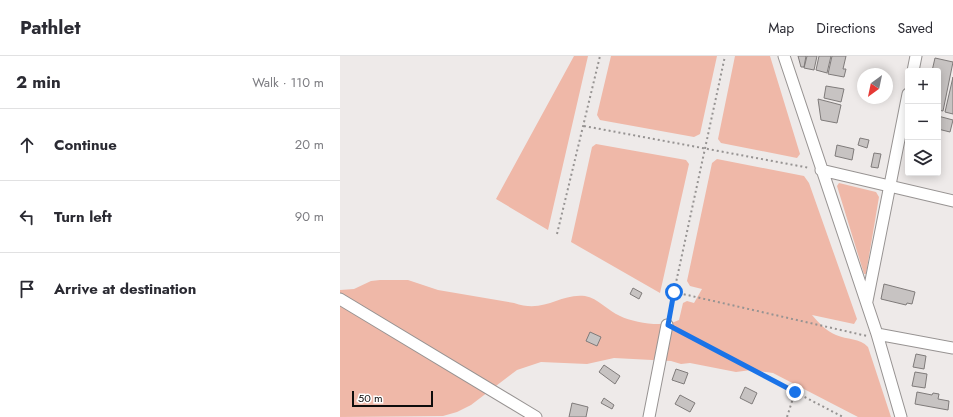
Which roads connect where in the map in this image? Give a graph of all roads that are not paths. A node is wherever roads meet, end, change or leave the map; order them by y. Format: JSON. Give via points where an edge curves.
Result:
{"nodes":[{"id":1,"x":784,"y":56,"type":"edge"},
{"id":2,"x":916,"y":56,"type":"edge"},
{"id":3,"x":914,"y":68,"type":"edge"},
{"id":4,"x":906,"y":104,"type":"edge"},
{"id":5,"x":822,"y":170,"type":"junction"},
{"id":6,"x":890,"y":186,"type":"junction"},
{"id":7,"x":953,"y":201,"type":"edge"},
{"id":8,"x":340,"y":299,"type":"edge"},
{"id":9,"x":867,"y":302,"type":"junction"},
{"id":10,"x":668,"y":325,"type":"road end"},
{"id":11,"x":878,"y":336,"type":"junction"},
{"id":12,"x":953,"y":348,"type":"edge"},
{"id":13,"x":536,"y":417,"type":"edge"},
{"id":14,"x":649,"y":417,"type":"edge"},
{"id":15,"x":901,"y":417,"type":"edge"}],
"edges":[{"from":1,"to":5,"type":"street"},
{"from":2,"to":3,"type":"street"},
{"from":4,"to":6,"type":"street"},
{"from":5,"to":6,"type":"street"},
{"from":5,"to":9,"type":"street"},
{"from":6,"to":7,"type":"street"},
{"from":6,"to":9,"type":"street"},
{"from":8,"to":13,"type":"street"},
{"from":9,"to":11,"type":"street"},
{"from":10,"to":14,"type":"street"},
{"from":11,"to":12,"type":"street"},
{"from":11,"to":15,"type":"street"}]}
